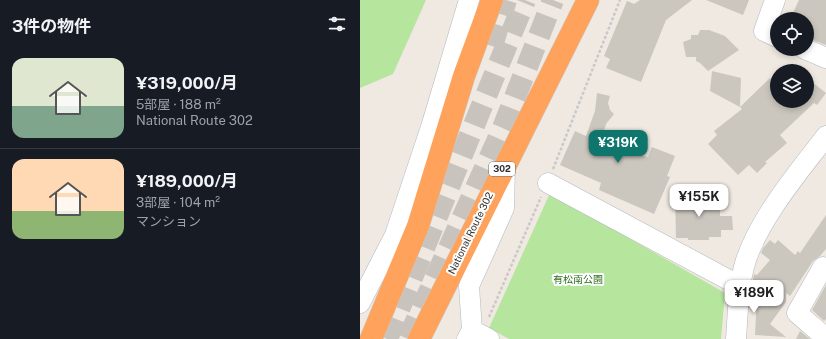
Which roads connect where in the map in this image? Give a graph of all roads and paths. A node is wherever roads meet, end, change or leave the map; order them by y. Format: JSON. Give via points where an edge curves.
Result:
{"nodes":[{"id":1,"x":469,"y":0,"type":"edge"},
{"id":2,"x":492,"y":0,"type":"edge"},
{"id":3,"x":588,"y":0,"type":"edge"},
{"id":4,"x":775,"y":0,"type":"edge"},
{"id":5,"x":771,"y":12,"type":"edge"},
{"id":6,"x":770,"y":14,"type":"edge"},
{"id":7,"x":770,"y":34,"type":"edge"},
{"id":8,"x":814,"y":53,"type":"edge"},
{"id":9,"x":826,"y":58,"type":"edge"},
{"id":10,"x":826,"y":136,"type":"edge"},
{"id":11,"x":505,"y":164,"type":"junction"},
{"id":12,"x":548,"y":183,"type":"dead end"},
{"id":13,"x":826,"y":269,"type":"edge"},
{"id":14,"x":740,"y":286,"type":"junction"},
{"id":15,"x":360,"y":303,"type":"edge"},
{"id":16,"x":476,"y":336,"type":"edge"},
{"id":17,"x":826,"y":338,"type":"edge"},
{"id":18,"x":371,"y":339,"type":"edge"},
{"id":19,"x":419,"y":339,"type":"edge"},
{"id":20,"x":736,"y":339,"type":"edge"}],
"edges":[{"from":1,"to":15,"type":"street","via":[[395,235]]},
{"from":2,"to":18,"type":"highway","via":[[464,76],[418,226]]},
{"from":3,"to":11,"type":"highway","name":"National Route 302","number":"302"},
{"from":4,"to":5,"type":"street"},
{"from":6,"to":7,"type":"street","via":[[764,31]]},
{"from":8,"to":9,"type":"street"},
{"from":10,"to":14,"type":"street","via":[[765,221],[746,259]]},
{"from":11,"to":16,"type":"street","via":[[504,208],[469,286]]},
{"from":11,"to":19,"type":"highway","name":"National Route 302","number":"302"},
{"from":12,"to":14,"type":"street"},
{"from":13,"to":17,"type":"street","via":[[823,267],[797,313]]},
{"from":14,"to":20,"type":"street"}]}
